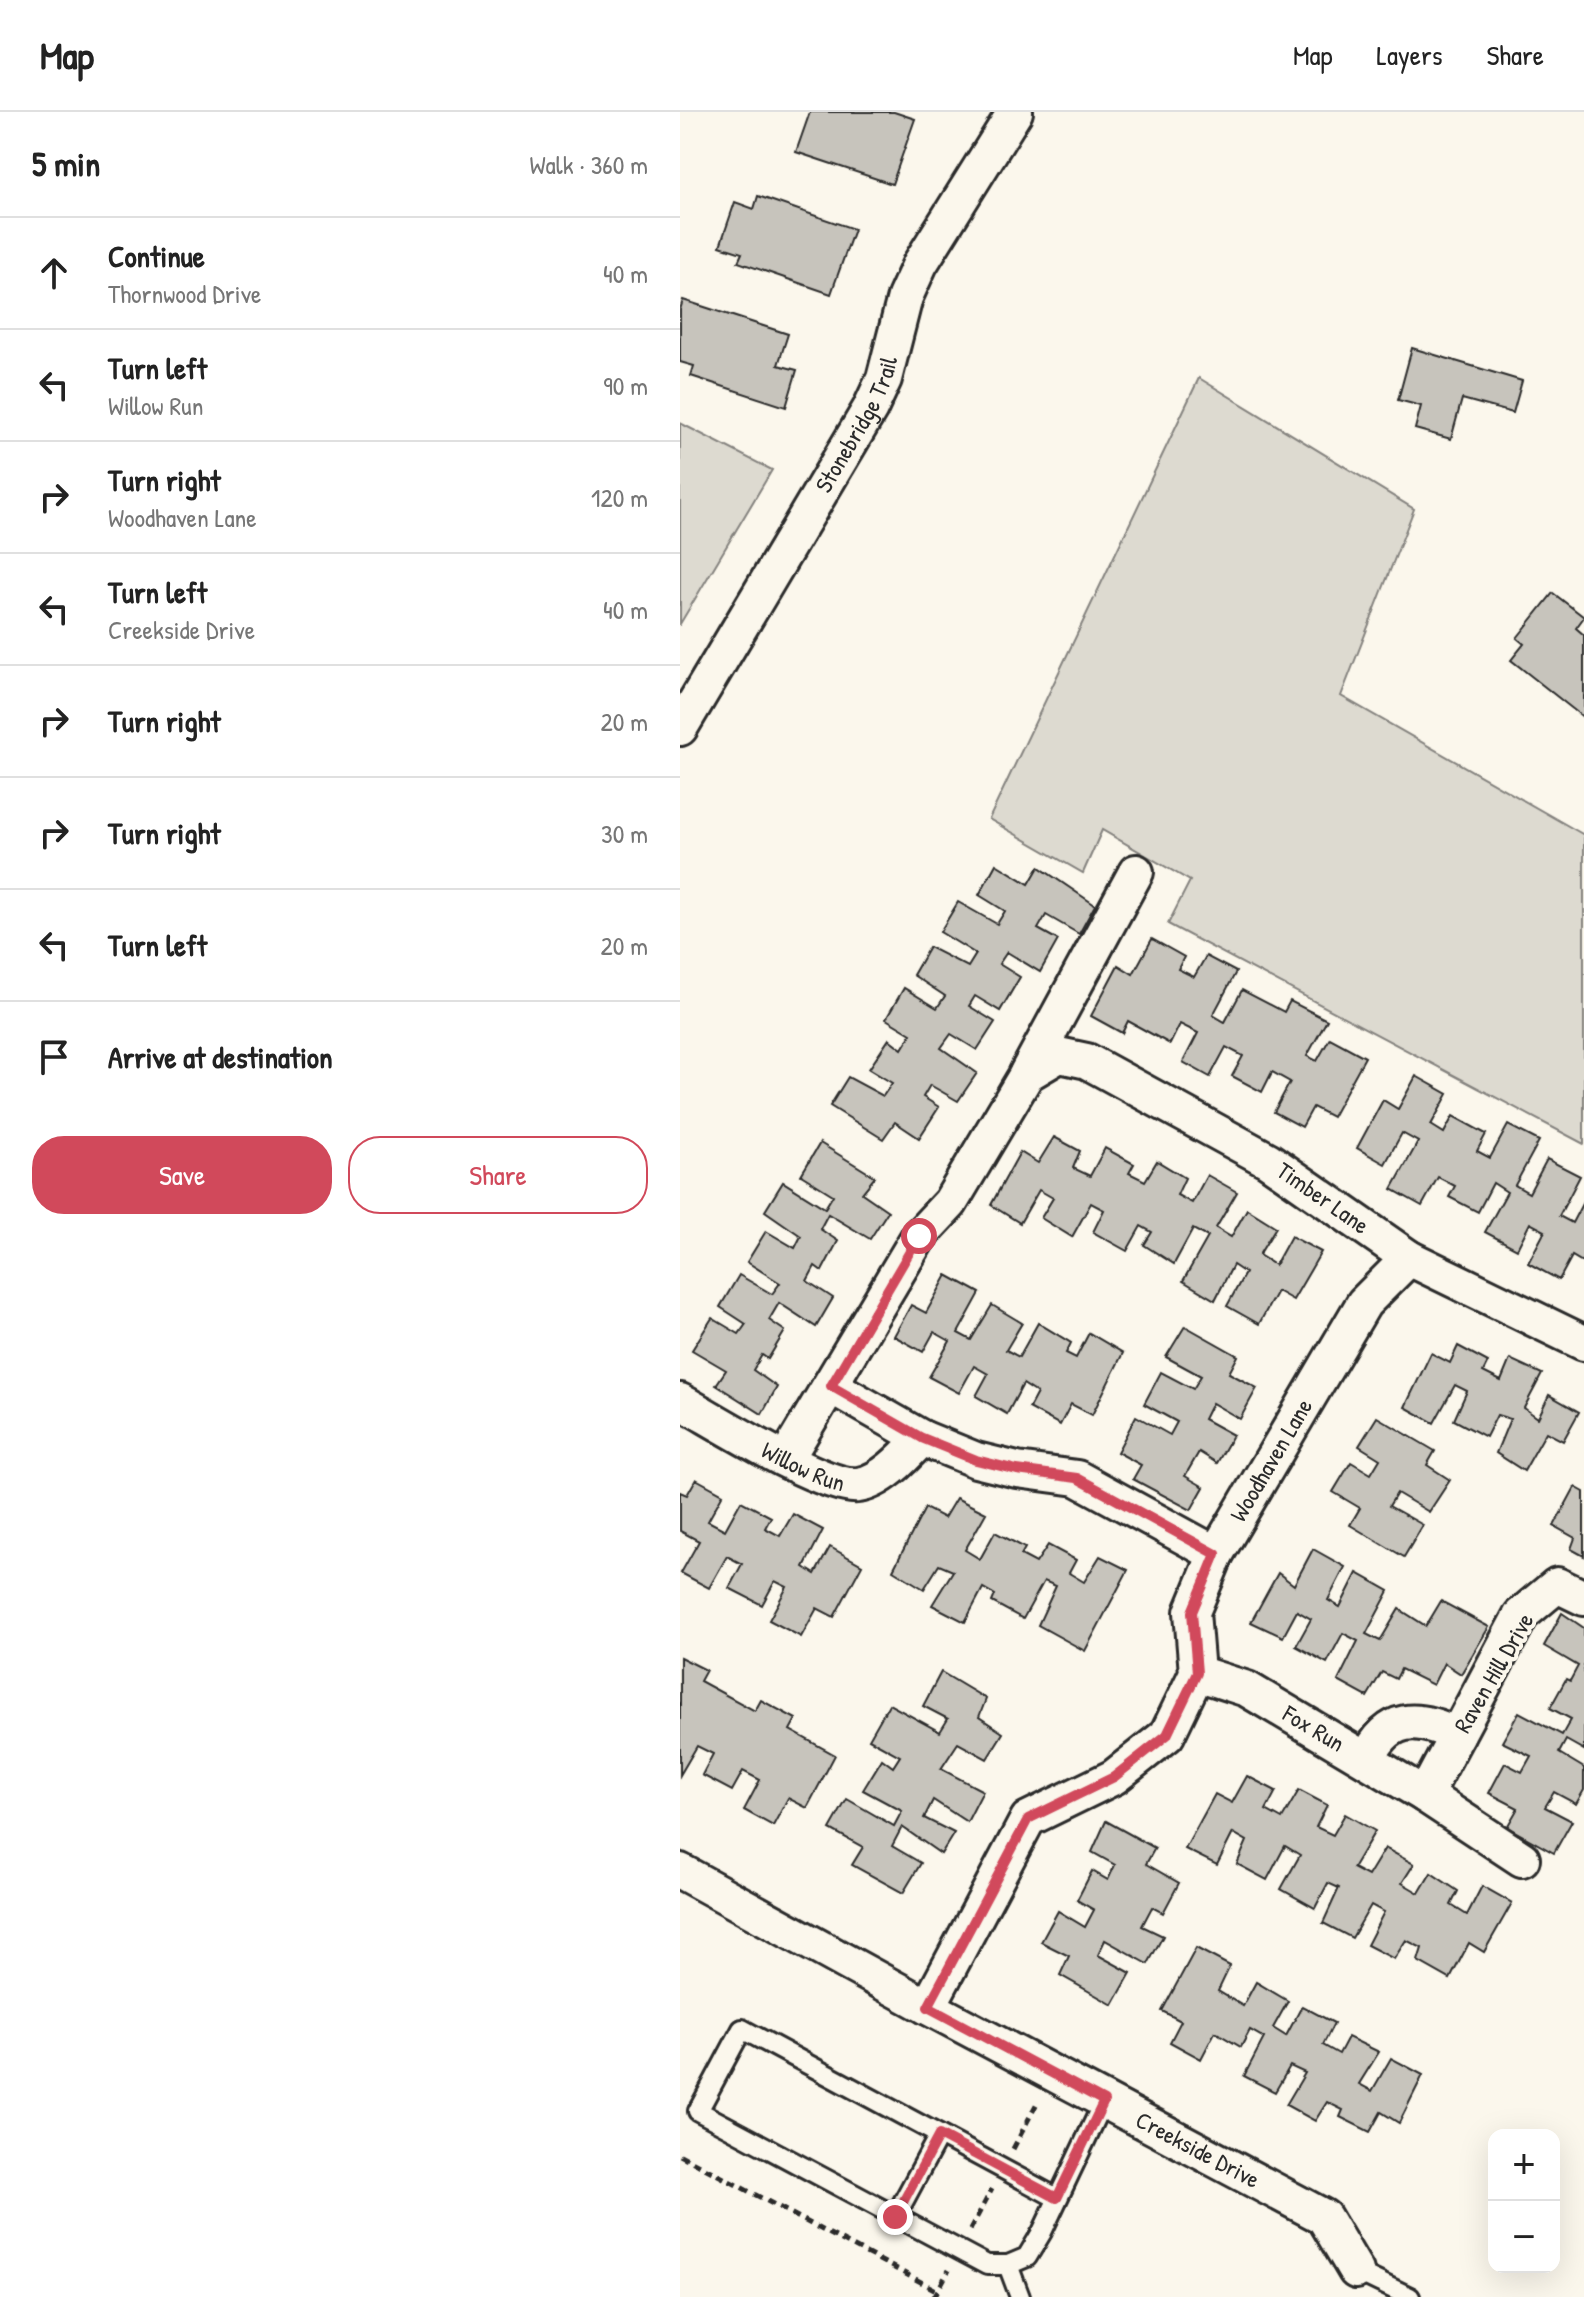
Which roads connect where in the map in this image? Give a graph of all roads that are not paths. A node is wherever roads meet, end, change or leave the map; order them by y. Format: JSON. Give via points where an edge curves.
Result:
{"nodes":[{"id":1,"x":1015,"y":112,"type":"edge"},
{"id":2,"x":680,"y":728,"type":"edge"},
{"id":3,"x":1136,"y":872,"type":"dead end"},
{"id":4,"x":1062,"y":1009,"type":"junction"},
{"id":5,"x":1073,"y":1058,"type":"junction"},
{"id":6,"x":1027,"y":1074,"type":"junction"},
{"id":7,"x":1409,"y":1258,"type":"junction"},
{"id":8,"x":1584,"y":1343,"type":"edge"},
{"id":9,"x":831,"y":1386,"type":"junction"},
{"id":10,"x":680,"y":1401,"type":"edge"},
{"id":11,"x":922,"y":1438,"type":"junction"},
{"id":12,"x":786,"y":1459,"type":"junction"},
{"id":13,"x":1216,"y":1554,"type":"junction"},
{"id":14,"x":1584,"y":1598,"type":"edge"},
{"id":15,"x":1197,"y":1673,"type":"junction"},
{"id":16,"x":1457,"y":1735,"type":"junction"},
{"id":17,"x":1367,"y":1760,"type":"junction"},
{"id":18,"x":1425,"y":1795,"type":"junction"},
{"id":19,"x":1522,"y":1859,"type":"dead end"},
{"id":20,"x":682,"y":1876,"type":"edge"},
{"id":21,"x":928,"y":2007,"type":"junction"},
{"id":22,"x":1104,"y":2101,"type":"junction"},
{"id":23,"x":939,"y":2135,"type":"junction"},
{"id":24,"x":1057,"y":2198,"type":"junction"},
{"id":25,"x":895,"y":2217,"type":"junction"},
{"id":26,"x":1008,"y":2265,"type":"junction"},
{"id":27,"x":1356,"y":2271,"type":"joint"},
{"id":28,"x":1020,"y":2297,"type":"edge"},
{"id":29,"x":1410,"y":2297,"type":"edge"}],
"edges":[{"from":1,"to":2,"type":"street","name":"Stonebridge Trail","via":[[920,264],[870,409]]},
{"from":3,"to":4,"type":"street"},
{"from":4,"to":5,"type":"street"},
{"from":4,"to":6,"type":"street"},
{"from":5,"to":6,"type":"street"},
{"from":5,"to":7,"type":"street","name":"Timber Lane","via":[[1268,1160]]},
{"from":6,"to":9,"type":"street","via":[[950,1203],[919,1236]]},
{"from":7,"to":8,"type":"street","name":"Timber Lane"},
{"from":7,"to":13,"type":"street","name":"Woodhaven Lane","via":[[1364,1303]]},
{"from":9,"to":11,"type":"street"},
{"from":9,"to":12,"type":"street"},
{"from":10,"to":12,"type":"street","name":"Willow Run"},
{"from":11,"to":12,"type":"street","name":"Willow Run","via":[[891,1470],[858,1485],[820,1478]]},
{"from":11,"to":13,"type":"street","via":[[976,1460],[1077,1478]]},
{"from":13,"to":15,"type":"street","name":"Woodhaven Lane","via":[[1192,1612]]},
{"from":14,"to":16,"type":"street","name":"Raven Hill Drive","via":[[1557,1585],[1521,1615]]},
{"from":15,"to":17,"type":"street","name":"Fox Run","via":[[1247,1689]]},
{"from":15,"to":21,"type":"street","via":[[1167,1735],[1114,1777],[1028,1819]]},
{"from":16,"to":17,"type":"street","via":[[1430,1722],[1405,1722],[1387,1732]]},
{"from":16,"to":18,"type":"street","name":"Raven Hill Drive"},
{"from":17,"to":18,"type":"street","name":"Fox Run"},
{"from":18,"to":19,"type":"street","name":"Fox Run"},
{"from":20,"to":21,"type":"street","name":"Creekside Drive"},
{"from":21,"to":22,"type":"street","name":"Creekside Drive"},
{"from":22,"to":24,"type":"lane"},
{"from":22,"to":27,"type":"street","name":"Creekside Drive","via":[[1324,2217]]},
{"from":23,"to":24,"type":"lane"},
{"from":23,"to":25,"type":"lane"},
{"from":23,"to":25,"type":"lane","via":[[742,2029],[698,2111]]},
{"from":24,"to":26,"type":"lane","via":[[1027,2257]]},
{"from":25,"to":26,"type":"lane","via":[[987,2265]]},
{"from":26,"to":28,"type":"lane"},
{"from":27,"to":29,"type":"lane"}]}
